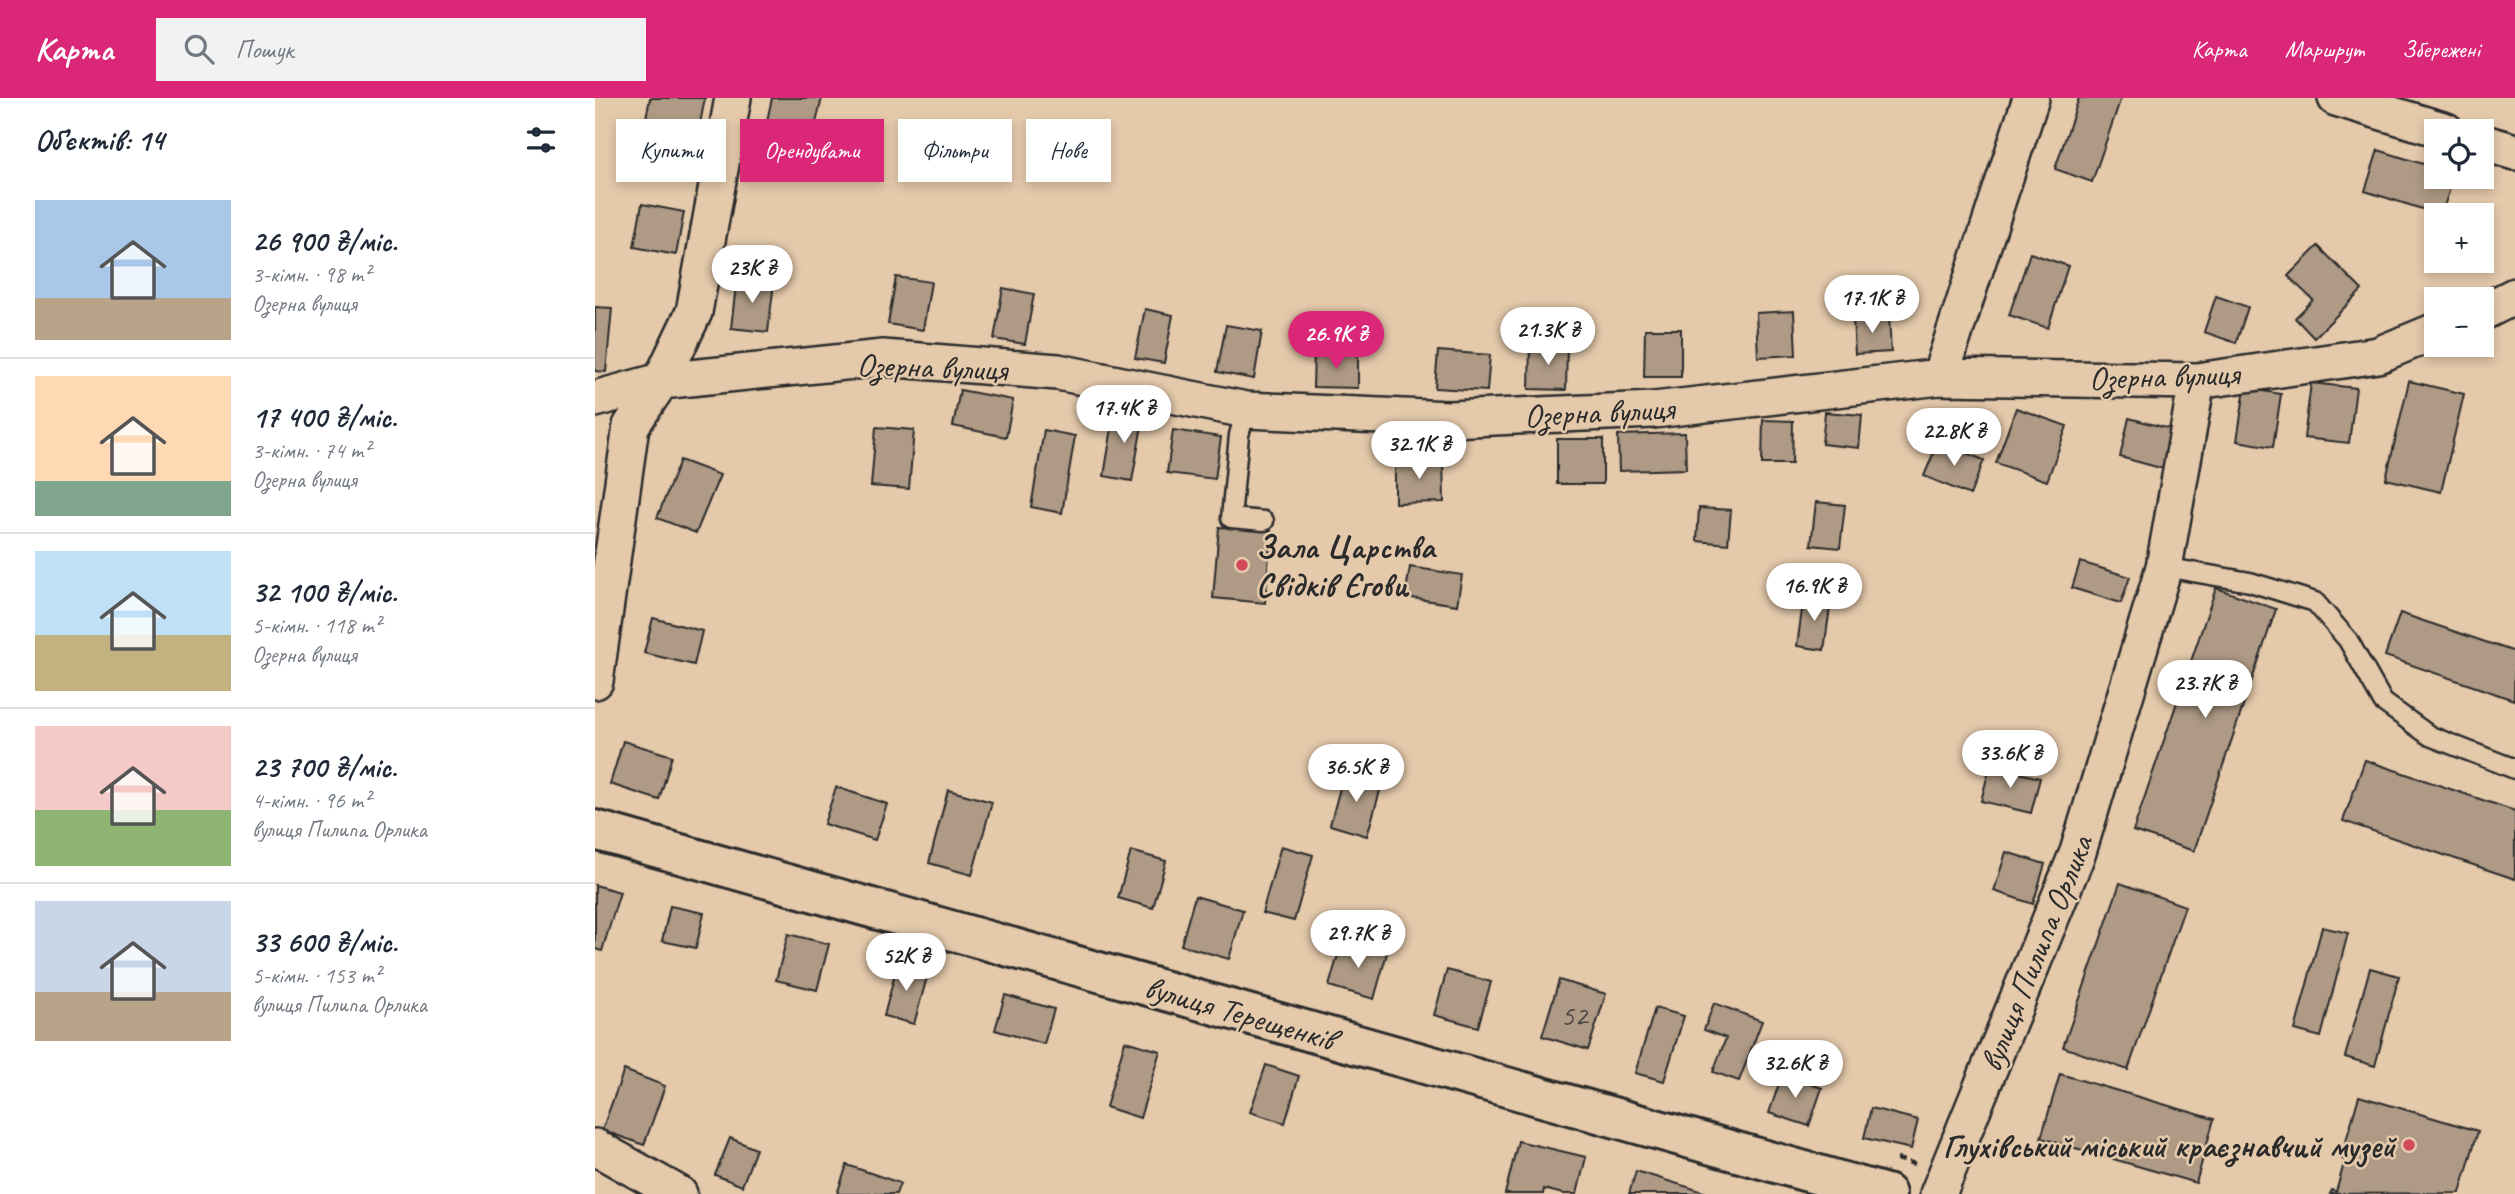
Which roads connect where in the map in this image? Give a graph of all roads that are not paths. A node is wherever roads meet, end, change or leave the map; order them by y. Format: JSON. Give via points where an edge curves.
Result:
{"nodes":[{"id":1,"x":733,"y":98,"type":"edge"},
{"id":2,"x":2031,"y":98,"type":"edge"},
{"id":3,"x":2336,"y":98,"type":"edge"},
{"id":4,"x":2424,"y":124,"type":"edge"},
{"id":5,"x":2494,"y":146,"type":"edge"},
{"id":6,"x":2515,"y":152,"type":"edge"},
{"id":7,"x":2515,"y":296,"type":"edge"},
{"id":8,"x":2494,"y":306,"type":"edge"},
{"id":9,"x":2424,"y":336,"type":"edge"},
{"id":10,"x":1940,"y":377,"type":"junction"},
{"id":11,"x":661,"y":381,"type":"junction"},
{"id":12,"x":2197,"y":381,"type":"junction"},
{"id":13,"x":595,"y":399,"type":"edge"},
{"id":14,"x":1246,"y":410,"type":"junction"},
{"id":15,"x":1264,"y":521,"type":"dead end"},
{"id":16,"x":2164,"y":567,"type":"junction"},
{"id":17,"x":595,"y":681,"type":"edge"},
{"id":18,"x":2515,"y":769,"type":"edge"},
{"id":19,"x":595,"y":830,"type":"edge"},
{"id":20,"x":595,"y":1147,"type":"edge"},
{"id":21,"x":680,"y":1194,"type":"edge"},
{"id":22,"x":1886,"y":1194,"type":"edge"},
{"id":23,"x":1938,"y":1194,"type":"edge"}],
"edges":[{"from":1,"to":11,"type":"street","via":[[694,312]]},
{"from":2,"to":10,"type":"street"},
{"from":3,"to":4,"type":"street"},
{"from":5,"to":6,"type":"street"},
{"from":7,"to":8,"type":"street"},
{"from":9,"to":12,"type":"street","name":"Озерна вулиця","via":[[2378,355]]},
{"from":10,"to":12,"type":"street","name":"Озерна вулиця"},
{"from":10,"to":14,"type":"street","name":"Озерна вулиця","via":[[1654,410],[1449,419]]},
{"from":11,"to":13,"type":"street","name":"Озерна вулиця"},
{"from":11,"to":14,"type":"street","name":"Озерна вулиця","via":[[883,358],[1058,372]]},
{"from":11,"to":17,"type":"street","via":[[631,426]]},
{"from":12,"to":16,"type":"street","name":"вулиця Пилипа Орлика"},
{"from":14,"to":15,"type":"lane","via":[[1231,518]]},
{"from":16,"to":18,"type":"lane","via":[[2250,583],[2315,602],[2348,640],[2383,702],[2430,736]]},
{"from":16,"to":23,"type":"street","name":"вулиця Пилипа Орлика","via":[[2078,852]]},
{"from":19,"to":22,"type":"main road","name":"вулиця Терещенків"},
{"from":20,"to":21,"type":"street"}]}
